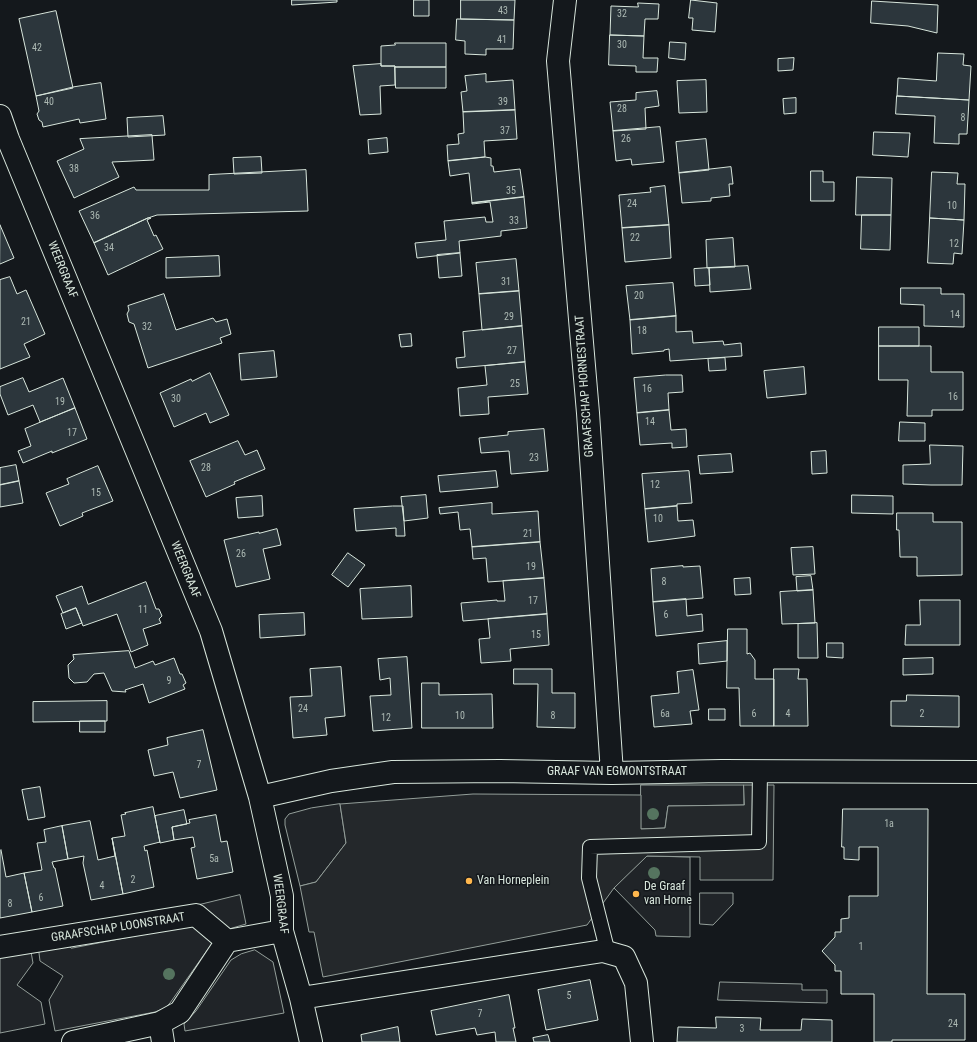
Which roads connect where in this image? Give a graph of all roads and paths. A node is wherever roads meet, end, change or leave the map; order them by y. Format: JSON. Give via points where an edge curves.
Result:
{"nodes":[{"id":1,"x":565,"y":0,"type":"edge"},
{"id":2,"x":0,"y":116,"type":"edge"},
{"id":3,"x":760,"y":772,"type":"junction"},
{"id":4,"x":977,"y":772,"type":"edge"},
{"id":5,"x":612,"y":774,"type":"junction"},
{"id":6,"x":260,"y":797,"type":"junction"},
{"id":7,"x":282,"y":931,"type":"junction"},
{"id":8,"x":227,"y":941,"type":"junction"},
{"id":9,"x":0,"y":947,"type":"edge"},
{"id":10,"x":608,"y":952,"type":"junction"},
{"id":11,"x":301,"y":998,"type":"junction"},
{"id":12,"x":161,"y":1032,"type":"edge"},
{"id":13,"x":73,"y":1042,"type":"edge"},
{"id":14,"x":311,"y":1042,"type":"edge"},
{"id":15,"x":642,"y":1042,"type":"edge"}],
"edges":[{"from":1,"to":5,"type":"street","name":"GRAAFSCHAP HORNESTRAAT","via":[[558,61],[588,421]]},
{"from":2,"to":6,"type":"street","name":"WEERGRAAF","via":[[211,632]]},
{"from":3,"to":4,"type":"street","name":"GRAAF VAN EGMONTSTRAAT"},
{"from":3,"to":5,"type":"street","name":"GRAAF VAN EGMONTSTRAAT"},
{"from":3,"to":10,"type":"lane","via":[[759,842],[590,847],[589,878]]},
{"from":5,"to":6,"type":"street","name":"GRAAF VAN EGMONTSTRAAT","via":[[393,772],[331,781]]},
{"from":6,"to":7,"type":"street","name":"WEERGRAAF","via":[[282,896]]},
{"from":7,"to":8,"type":"street"},
{"from":7,"to":11,"type":"street","name":"WEERGRAAF"},
{"from":8,"to":9,"type":"street","name":"GRAAFSCHAP LOONSTRAAT","via":[[196,915]]},
{"from":8,"to":12,"type":"street","via":[[180,1012]]},
{"from":10,"to":11,"type":"street"},
{"from":10,"to":15,"type":"street","via":[[624,957],[636,983]]},
{"from":11,"to":14,"type":"street","name":"WEERGRAAF"},
{"from":12,"to":13,"type":"street"}]}
